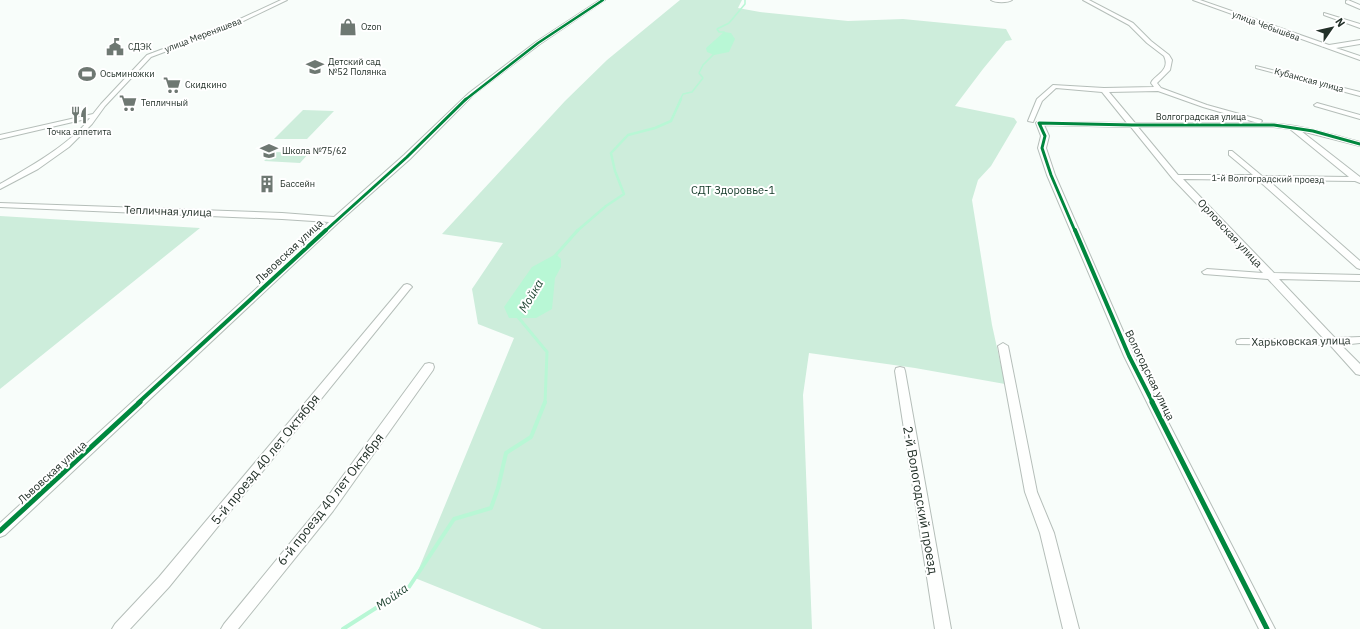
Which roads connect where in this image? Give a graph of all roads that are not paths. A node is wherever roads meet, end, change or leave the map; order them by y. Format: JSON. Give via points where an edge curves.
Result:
{"nodes":[{"id":1,"x":285,"y":0,"type":"edge"},
{"id":2,"x":602,"y":0,"type":"edge"},
{"id":3,"x":993,"y":0,"type":"edge"},
{"id":4,"x":1010,"y":0,"type":"edge"},
{"id":5,"x":1085,"y":0,"type":"edge"},
{"id":6,"x":1195,"y":0,"type":"edge"},
{"id":7,"x":1348,"y":2,"type":"dead end"},
{"id":8,"x":1360,"y":7,"type":"edge"},
{"id":9,"x":1326,"y":14,"type":"dead end"},
{"id":10,"x":1360,"y":26,"type":"edge"},
{"id":11,"x":1360,"y":42,"type":"edge"},
{"id":12,"x":1328,"y":48,"type":"junction"},
{"id":13,"x":1360,"y":58,"type":"edge"},
{"id":14,"x":1258,"y":67,"type":"dead end"},
{"id":15,"x":1159,"y":89,"type":"junction"},
{"id":16,"x":1104,"y":90,"type":"junction"},
{"id":17,"x":1360,"y":94,"type":"edge"},
{"id":18,"x":1317,"y":105,"type":"dead end"},
{"id":19,"x":96,"y":115,"type":"junction"},
{"id":20,"x":1360,"y":117,"type":"edge"},
{"id":21,"x":1035,"y":122,"type":"junction"},
{"id":22,"x":1132,"y":125,"type":"junction"},
{"id":23,"x":1274,"y":125,"type":"junction"},
{"id":24,"x":1292,"y":128,"type":"junction"},
{"id":25,"x":0,"y":137,"type":"edge"},
{"id":26,"x":1360,"y":144,"type":"edge"},
{"id":27,"x":1232,"y":153,"type":"dead end"},
{"id":28,"x":1176,"y":177,"type":"junction"},
{"id":29,"x":1261,"y":179,"type":"junction"},
{"id":30,"x":1359,"y":180,"type":"edge"},
{"id":31,"x":0,"y":187,"type":"edge"},
{"id":32,"x":0,"y":205,"type":"edge"},
{"id":33,"x":336,"y":220,"type":"junction"},
{"id":34,"x":1360,"y":266,"type":"edge"},
{"id":35,"x":1207,"y":272,"type":"dead end"},
{"id":36,"x":1270,"y":276,"type":"junction"},
{"id":37,"x":1360,"y":278,"type":"edge"},
{"id":38,"x":407,"y":287,"type":"dead end"},
{"id":39,"x":1360,"y":340,"type":"edge"},
{"id":40,"x":1241,"y":342,"type":"dead end"},
{"id":41,"x":1332,"y":342,"type":"junction"},
{"id":42,"x":1003,"y":346,"type":"dead end"},
{"id":43,"x":429,"y":367,"type":"dead end"},
{"id":44,"x":900,"y":372,"type":"dead end"},
{"id":45,"x":1360,"y":372,"type":"edge"},
{"id":46,"x":0,"y":531,"type":"edge"},
{"id":47,"x":120,"y":629,"type":"edge"},
{"id":48,"x":229,"y":629,"type":"edge"},
{"id":49,"x":943,"y":629,"type":"edge"},
{"id":50,"x":1071,"y":629,"type":"edge"},
{"id":51,"x":1267,"y":629,"type":"edge"}],
"edges":[{"from":1,"to":19,"type":"street","name":"улица Мереняшева","via":[[229,26],[149,56]]},
{"from":2,"to":33,"type":"street","name":"Львовская улица","via":[[471,94],[407,157]]},
{"from":3,"to":4,"type":"street"},
{"from":5,"to":15,"type":"street","via":[[1131,24],[1164,51],[1168,66],[1165,73],[1155,80],[1154,83]]},
{"from":6,"to":12,"type":"street","name":"улица Чебышёва"},
{"from":7,"to":8,"type":"street"},
{"from":9,"to":10,"type":"street"},
{"from":11,"to":12,"type":"street"},
{"from":12,"to":13,"type":"street","name":"улица Чебышёва"},
{"from":14,"to":17,"type":"street","name":"Кубанская улица"},
{"from":15,"to":16,"type":"street"},
{"from":15,"to":23,"type":"street","via":[[1205,106]]},
{"from":16,"to":21,"type":"street","via":[[1056,86],[1039,100],[1034,111]]},
{"from":16,"to":22,"type":"street","name":"Орловская улица"},
{"from":18,"to":20,"type":"street"},
{"from":19,"to":25,"type":"street"},
{"from":19,"to":31,"type":"street","via":[[66,145]]},
{"from":21,"to":22,"type":"street","name":"Волгоградская улица"},
{"from":21,"to":51,"type":"street","name":"Вологодская улица","via":[[1045,136],[1042,148],[1051,175],[1129,356]]},
{"from":22,"to":23,"type":"street","name":"Волгоградская улица"},
{"from":22,"to":28,"type":"street","name":"Орловская улица"},
{"from":23,"to":24,"type":"street","name":"Волгоградская улица"},
{"from":24,"to":26,"type":"street","name":"Волгоградская улица"},
{"from":24,"to":30,"type":"street"},
{"from":27,"to":29,"type":"street"},
{"from":28,"to":29,"type":"street","name":"1-й Волгоградский проезд"},
{"from":28,"to":36,"type":"street","name":"Орловская улица"},
{"from":29,"to":30,"type":"street","name":"1-й Волгоградский проезд"},
{"from":29,"to":34,"type":"street"},
{"from":32,"to":33,"type":"street","name":"Тепличная улица"},
{"from":33,"to":46,"type":"street","name":"Львовская улица"},
{"from":35,"to":36,"type":"street"},
{"from":36,"to":37,"type":"street"},
{"from":36,"to":41,"type":"street","name":"Орловская улица"},
{"from":38,"to":47,"type":"street","name":"5-й проезд 40 лет Октября","via":[[164,582]]},
{"from":39,"to":41,"type":"street","name":"Харьковская улица"},
{"from":40,"to":41,"type":"street","name":"Харьковская улица"},
{"from":41,"to":45,"type":"street","name":"Орловская улица"},
{"from":42,"to":50,"type":"street","via":[[1031,492],[1047,533]]},
{"from":43,"to":48,"type":"street","name":"6-й проезд 40 лет Октября","via":[[328,507]]},
{"from":44,"to":49,"type":"street","name":"2-й Вологодский проезд"}]}
